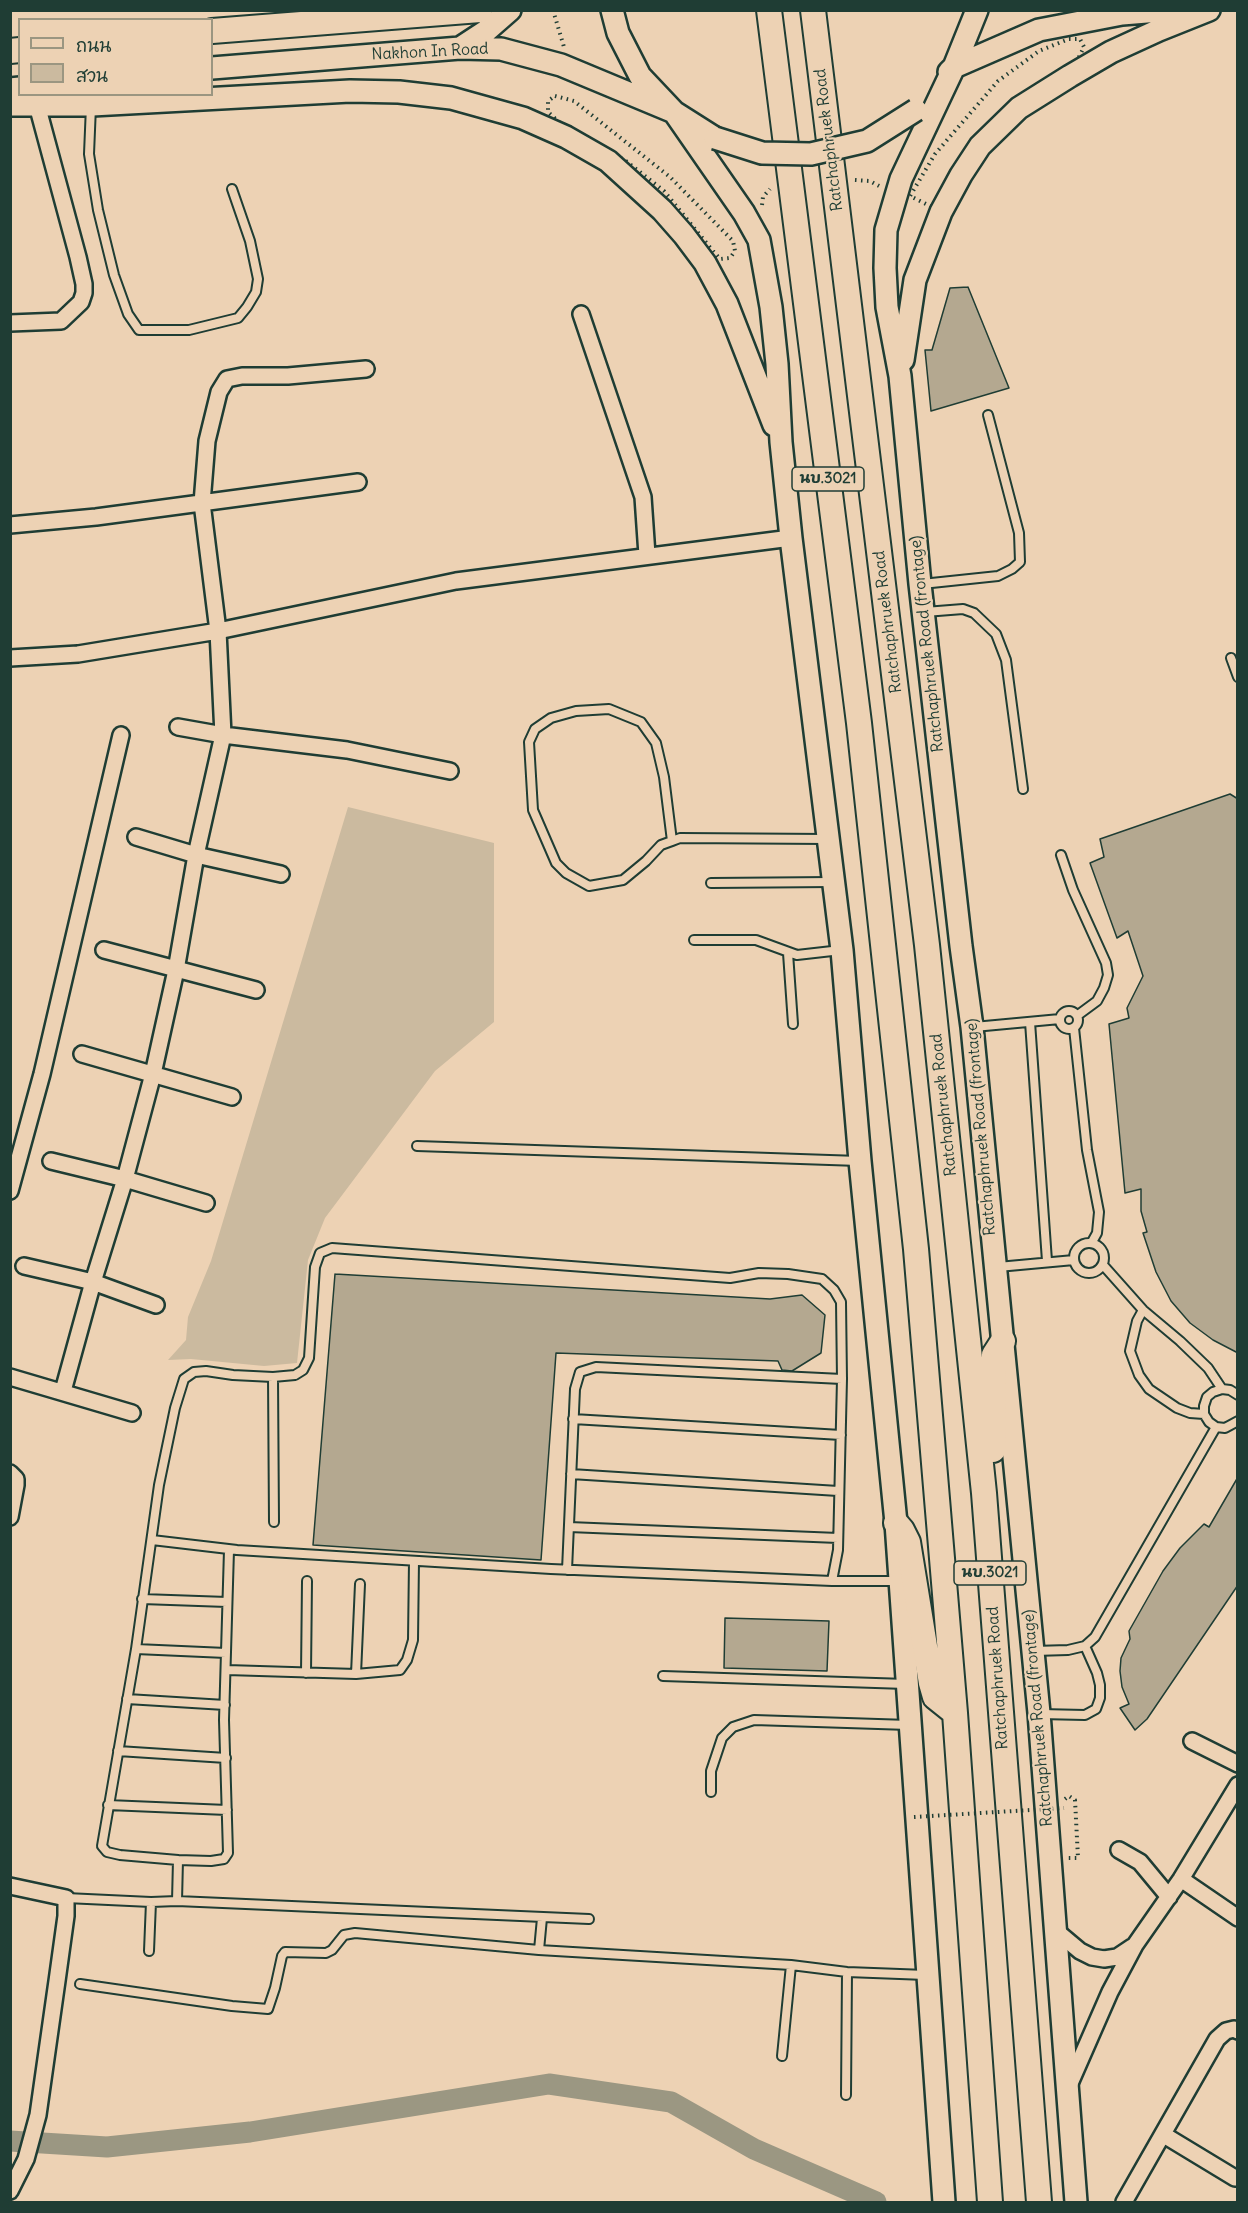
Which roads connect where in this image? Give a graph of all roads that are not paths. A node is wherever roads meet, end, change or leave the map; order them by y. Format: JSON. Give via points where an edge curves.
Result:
{"nodes":[{"id":1,"x":480,"y":10,"type":"edge"},
{"id":2,"x":510,"y":10,"type":"edge"},
{"id":3,"x":612,"y":10,"type":"edge"},
{"id":4,"x":769,"y":10,"type":"edge"},
{"id":5,"x":813,"y":10,"type":"edge"},
{"id":6,"x":977,"y":10,"type":"edge"},
{"id":7,"x":1171,"y":10,"type":"edge"},
{"id":8,"x":1209,"y":10,"type":"edge"},
{"id":9,"x":1117,"y":12,"type":"edge"},
{"id":10,"x":213,"y":31,"type":"edge"},
{"id":11,"x":460,"y":48,"type":"junction"},
{"id":12,"x":954,"y":67,"type":"junction"},
{"id":13,"x":213,"y":68,"type":"edge"},
{"id":14,"x":10,"y":105,"type":"edge"},
{"id":15,"x":37,"y":105,"type":"junction"},
{"id":16,"x":92,"y":105,"type":"junction"},
{"id":17,"x":674,"y":112,"type":"junction"},
{"id":18,"x":232,"y":189,"type":"dead end"},
{"id":19,"x":581,"y":314,"type":"dead end"},
{"id":20,"x":10,"y":323,"type":"edge"},
{"id":21,"x":366,"y":369,"type":"dead end"},
{"id":22,"x":900,"y":376,"type":"junction"},
{"id":23,"x":988,"y":414,"type":"dead end"},
{"id":24,"x":781,"y":442,"type":"junction"},
{"id":25,"x":358,"y":482,"type":"dead end"},
{"id":26,"x":202,"y":503,"type":"junction"},
{"id":27,"x":10,"y":525,"type":"edge"},
{"id":28,"x":791,"y":538,"type":"junction"},
{"id":29,"x":647,"y":555,"type":"junction"},
{"id":30,"x":920,"y":584,"type":"junction"},
{"id":31,"x":924,"y":612,"type":"junction"},
{"id":32,"x":218,"y":631,"type":"junction"},
{"id":33,"x":10,"y":658,"type":"edge"},
{"id":34,"x":1231,"y":658,"type":"dead end"},
{"id":35,"x":1238,"y":677,"type":"edge"},
{"id":36,"x":178,"y":727,"type":"dead end"},
{"id":37,"x":121,"y":735,"type":"dead end"},
{"id":38,"x":223,"y":735,"type":"junction"},
{"id":39,"x":450,"y":771,"type":"dead end"},
{"id":40,"x":1023,"y":789,"type":"dead end"},
{"id":41,"x":136,"y":837,"type":"dead end"},
{"id":42,"x":830,"y":839,"type":"junction"},
{"id":43,"x":672,"y":841,"type":"junction"},
{"id":44,"x":196,"y":855,"type":"junction"},
{"id":45,"x":1061,"y":855,"type":"dead end"},
{"id":46,"x":281,"y":874,"type":"dead end"},
{"id":47,"x":834,"y":882,"type":"junction"},
{"id":48,"x":711,"y":883,"type":"dead end"},
{"id":49,"x":694,"y":939,"type":"dead end"},
{"id":50,"x":104,"y":950,"type":"dead end"},
{"id":51,"x":842,"y":950,"type":"junction"},
{"id":52,"x":788,"y":953,"type":"junction"},
{"id":53,"x":176,"y":970,"type":"junction"},
{"id":54,"x":255,"y":990,"type":"dead end"},
{"id":55,"x":1078,"y":1015,"type":"junction"},
{"id":56,"x":1060,"y":1019,"type":"junction"},
{"id":57,"x":1030,"y":1022,"type":"junction"},
{"id":58,"x":793,"y":1024,"type":"dead end"},
{"id":59,"x":972,"y":1028,"type":"junction"},
{"id":60,"x":1074,"y":1028,"type":"junction"},
{"id":61,"x":82,"y":1054,"type":"dead end"},
{"id":62,"x":153,"y":1074,"type":"junction"},
{"id":63,"x":232,"y":1097,"type":"dead end"},
{"id":64,"x":417,"y":1146,"type":"dead end"},
{"id":65,"x":51,"y":1161,"type":"dead end"},
{"id":66,"x":860,"y":1161,"type":"junction"},
{"id":67,"x":125,"y":1179,"type":"junction"},
{"id":68,"x":10,"y":1191,"type":"edge"},
{"id":69,"x":206,"y":1203,"type":"dead end"},
{"id":70,"x":1092,"y":1242,"type":"junction"},
{"id":71,"x":1074,"y":1260,"type":"junction"},
{"id":72,"x":1047,"y":1261,"type":"junction"},
{"id":73,"x":1103,"y":1265,"type":"junction"},
{"id":74,"x":24,"y":1266,"type":"dead end"},
{"id":75,"x":994,"y":1268,"type":"junction"},
{"id":76,"x":93,"y":1282,"type":"junction"},
{"id":77,"x":156,"y":1305,"type":"dead end"},
{"id":78,"x":1143,"y":1310,"type":"junction"},
{"id":79,"x":1003,"y":1341,"type":"junction"},
{"id":80,"x":10,"y":1377,"type":"edge"},
{"id":81,"x":273,"y":1377,"type":"junction"},
{"id":82,"x":842,"y":1379,"type":"junction"},
{"id":83,"x":1222,"y":1389,"type":"junction"},
{"id":84,"x":63,"y":1391,"type":"junction"},
{"id":85,"x":1238,"y":1395,"type":"edge"},
{"id":86,"x":132,"y":1413,"type":"dead end"},
{"id":87,"x":1204,"y":1414,"type":"junction"},
{"id":88,"x":573,"y":1419,"type":"junction"},
{"id":89,"x":1238,"y":1421,"type":"edge"},
{"id":90,"x":1216,"y":1427,"type":"junction"},
{"id":91,"x":840,"y":1436,"type":"junction"},
{"id":92,"x":10,"y":1473,"type":"edge"},
{"id":93,"x":571,"y":1474,"type":"junction"},
{"id":94,"x":838,"y":1491,"type":"junction"},
{"id":95,"x":984,"y":1493,"type":"junction"},
{"id":96,"x":10,"y":1517,"type":"edge"},
{"id":97,"x":274,"y":1522,"type":"dead end"},
{"id":98,"x":896,"y":1522,"type":"junction"},
{"id":99,"x":568,"y":1527,"type":"junction"},
{"id":100,"x":838,"y":1538,"type":"junction"},
{"id":101,"x":152,"y":1540,"type":"junction"},
{"id":102,"x":229,"y":1550,"type":"junction"},
{"id":103,"x":414,"y":1561,"type":"junction"},
{"id":104,"x":567,"y":1570,"type":"junction"},
{"id":105,"x":307,"y":1581,"type":"dead end"},
{"id":106,"x":832,"y":1581,"type":"junction"},
{"id":107,"x":900,"y":1581,"type":"junction"},
{"id":108,"x":360,"y":1584,"type":"dead end"},
{"id":109,"x":142,"y":1599,"type":"junction"},
{"id":110,"x":228,"y":1602,"type":"junction"},
{"id":111,"x":1085,"y":1646,"type":"junction"},
{"id":112,"x":136,"y":1649,"type":"junction"},
{"id":113,"x":1033,"y":1651,"type":"junction"},
{"id":114,"x":226,"y":1653,"type":"junction"},
{"id":115,"x":227,"y":1670,"type":"junction"},
{"id":116,"x":306,"y":1673,"type":"junction"},
{"id":117,"x":356,"y":1674,"type":"junction"},
{"id":118,"x":663,"y":1676,"type":"dead end"},
{"id":119,"x":908,"y":1684,"type":"junction"},
{"id":120,"x":127,"y":1699,"type":"junction"},
{"id":121,"x":225,"y":1705,"type":"junction"},
{"id":122,"x":955,"y":1713,"type":"junction"},
{"id":123,"x":1039,"y":1713,"type":"junction"},
{"id":124,"x":910,"y":1725,"type":"junction"},
{"id":125,"x":1192,"y":1741,"type":"dead end"},
{"id":126,"x":118,"y":1751,"type":"junction"},
{"id":127,"x":226,"y":1758,"type":"junction"},
{"id":128,"x":1238,"y":1764,"type":"edge"},
{"id":129,"x":1238,"y":1785,"type":"edge"},
{"id":130,"x":711,"y":1792,"type":"dead end"},
{"id":131,"x":108,"y":1805,"type":"junction"},
{"id":132,"x":228,"y":1810,"type":"junction"},
{"id":133,"x":1119,"y":1850,"type":"dead end"},
{"id":134,"x":178,"y":1860,"type":"junction"},
{"id":135,"x":1181,"y":1879,"type":"junction"},
{"id":136,"x":10,"y":1886,"type":"edge"},
{"id":137,"x":1168,"y":1897,"type":"junction"},
{"id":138,"x":66,"y":1898,"type":"junction"},
{"id":139,"x":177,"y":1900,"type":"junction"},
{"id":140,"x":151,"y":1902,"type":"junction"},
{"id":141,"x":542,"y":1918,"type":"junction"},
{"id":142,"x":1238,"y":1918,"type":"edge"},
{"id":143,"x":589,"y":1919,"type":"dead end"},
{"id":144,"x":1054,"y":1930,"type":"junction"},
{"id":145,"x":1135,"y":1945,"type":"junction"},
{"id":146,"x":539,"y":1950,"type":"junction"},
{"id":147,"x":150,"y":1951,"type":"dead end"},
{"id":148,"x":790,"y":1965,"type":"junction"},
{"id":149,"x":847,"y":1972,"type":"junction"},
{"id":150,"x":928,"y":1975,"type":"junction"},
{"id":151,"x":80,"y":1984,"type":"dead end"},
{"id":152,"x":1238,"y":2031,"type":"edge"},
{"id":153,"x":782,"y":2056,"type":"dead end"},
{"id":154,"x":1068,"y":2089,"type":"junction"},
{"id":155,"x":846,"y":2095,"type":"dead end"},
{"id":156,"x":1164,"y":2135,"type":"junction"},
{"id":157,"x":1235,"y":2178,"type":"dead end"},
{"id":158,"x":10,"y":2191,"type":"edge"},
{"id":159,"x":944,"y":2202,"type":"edge"},
{"id":160,"x":990,"y":2202,"type":"edge"},
{"id":161,"x":1039,"y":2202,"type":"edge"},
{"id":162,"x":1076,"y":2202,"type":"edge"},
{"id":163,"x":1124,"y":2202,"type":"edge"}],
"edges":[{"from":1,"to":10,"type":"main road"},
{"from":2,"to":11,"type":"main road"},
{"from":3,"to":17,"type":"main road","via":[[618,33],[640,76]]},
{"from":4,"to":122,"type":"main road","number":"นบ.3021","via":[[859,723],[916,1249]]},
{"from":5,"to":95,"type":"main road","name":"Ratchaphruek Road","number":"นบ.3021","via":[[927,945]]},
{"from":6,"to":12,"type":"main road","name":"Ratchaphruek Road (frontage)"},
{"from":7,"to":9,"type":"main road"},
{"from":8,"to":22,"type":"main road","via":[[1111,52],[1070,76],[1019,108],[980,146],[941,213],[915,280]]},
{"from":9,"to":12,"type":"main road","via":[[1039,30]]},
{"from":11,"to":13,"type":"main road","name":"Nakhon In Road"},
{"from":11,"to":17,"type":"main road","name":"Nakhon In Road","via":[[501,49],[539,58]]},
{"from":12,"to":17,"type":"main road","bridge":true,"via":[[916,111],[867,141],[811,154],[762,153],[715,138]]},
{"from":12,"to":22,"type":"main road","name":"Ratchaphruek Road (frontage)","number":"นบ.3021","via":[[901,179],[886,230],[887,307]]},
{"from":14,"to":15,"type":"main road"},
{"from":15,"to":16,"type":"main road"},
{"from":15,"to":20,"type":"street","via":[[84,293],[81,302],[61,321]]},
{"from":16,"to":18,"type":"lane","via":[[89,154],[98,210],[114,275],[128,314],[139,330],[189,330],[238,318],[247,307],[258,279]]},
{"from":16,"to":24,"type":"main road","via":[[350,91],[399,92],[451,98],[523,118],[566,137],[608,161],[662,210],[705,263],[727,304]]},
{"from":17,"to":24,"type":"main road","number":"นบ.3021","via":[[759,240],[771,307]]},
{"from":19,"to":29,"type":"street","via":[[643,497]]},
{"from":21,"to":26,"type":"street","via":[[227,379],[219,392],[207,441]]},
{"from":22,"to":30,"type":"main road","name":"Ratchaphruek Road (frontage)","number":"นบ.3021"},
{"from":23,"to":30,"type":"lane","via":[[1020,533],[1020,562],[998,576]]},
{"from":24,"to":28,"type":"main road","number":"นบ.3021"},
{"from":25,"to":26,"type":"street"},
{"from":26,"to":27,"type":"street"},
{"from":26,"to":32,"type":"street"},
{"from":28,"to":29,"type":"street"},
{"from":28,"to":42,"type":"main road","number":"นบ.3021"},
{"from":29,"to":32,"type":"street","via":[[456,581]]},
{"from":30,"to":31,"type":"main road","name":"Ratchaphruek Road (frontage)","number":"นบ.3021"},
{"from":31,"to":40,"type":"lane","via":[[963,609],[974,613],[996,634],[1006,660]]},
{"from":31,"to":59,"type":"main road","name":"Ratchaphruek Road (frontage)","number":"นบ.3021"},
{"from":32,"to":33,"type":"street","via":[[78,654]]},
{"from":32,"to":38,"type":"street"},
{"from":34,"to":35,"type":"lane"},
{"from":36,"to":38,"type":"street"},
{"from":37,"to":68,"type":"street","via":[[42,1074]]},
{"from":38,"to":39,"type":"street","via":[[347,750]]},
{"from":38,"to":44,"type":"street"},
{"from":41,"to":44,"type":"street"},
{"from":42,"to":43,"type":"lane"},
{"from":42,"to":47,"type":"main road","number":"นบ.3021"},
{"from":43,"to":43,"type":"lane","via":[[656,743],[641,722],[609,709],[576,711],[551,718],[535,729],[529,742],[533,810],[555,863],[566,873],[589,886],[623,880],[661,845]]},
{"from":44,"to":46,"type":"street"},
{"from":44,"to":53,"type":"street"},
{"from":45,"to":55,"type":"lane","via":[[1108,975],[1096,1001]]},
{"from":47,"to":48,"type":"lane"},
{"from":47,"to":51,"type":"main road","number":"นบ.3021"},
{"from":49,"to":52,"type":"lane","via":[[756,939]]},
{"from":50,"to":53,"type":"street"},
{"from":51,"to":52,"type":"lane"},
{"from":51,"to":66,"type":"main road","number":"นบ.3021"},
{"from":52,"to":58,"type":"lane"},
{"from":53,"to":54,"type":"street"},
{"from":53,"to":62,"type":"street"},
{"from":55,"to":56,"type":"lane","via":[[1065,1011]]},
{"from":55,"to":60,"type":"lane"},
{"from":56,"to":57,"type":"lane"},
{"from":56,"to":60,"type":"lane","via":[[1064,1028]]},
{"from":57,"to":59,"type":"lane"},
{"from":57,"to":72,"type":"lane"},
{"from":59,"to":75,"type":"main road","name":"Ratchaphruek Road (frontage)","number":"นบ.3021"},
{"from":60,"to":70,"type":"lane","via":[[1087,1150],[1099,1212]]},
{"from":61,"to":62,"type":"street"},
{"from":62,"to":63,"type":"street"},
{"from":62,"to":67,"type":"street"},
{"from":64,"to":66,"type":"lane"},
{"from":65,"to":67,"type":"street"},
{"from":66,"to":98,"type":"main road","number":"นบ.3021"},
{"from":67,"to":69,"type":"street"},
{"from":67,"to":76,"type":"street"},
{"from":70,"to":71,"type":"lane","via":[[1080,1245]]},
{"from":70,"to":73,"type":"lane","via":[[1103,1251]]},
{"from":71,"to":72,"type":"lane"},
{"from":71,"to":73,"type":"lane","via":[[1080,1271],[1086,1273]]},
{"from":72,"to":75,"type":"lane"},
{"from":73,"to":78,"type":"lane"},
{"from":74,"to":76,"type":"street"},
{"from":75,"to":79,"type":"main road","name":"Ratchaphruek Road (frontage)","number":"นบ.3021"},
{"from":76,"to":77,"type":"street"},
{"from":76,"to":84,"type":"street"},
{"from":78,"to":83,"type":"lane","via":[[1208,1368]]},
{"from":78,"to":87,"type":"lane","via":[[1130,1351],[1139,1375],[1149,1389],[1178,1408]]},
{"from":79,"to":95,"type":"main road","via":[[994,1355],[993,1468]]},
{"from":79,"to":113,"type":"main road","name":"Ratchaphruek Road (frontage)","number":"นบ.3021"},
{"from":80,"to":84,"type":"street"},
{"from":81,"to":82,"type":"lane","via":[[295,1375],[307,1365],[315,1267],[321,1253],[332,1248],[730,1278],[759,1273],[822,1279],[840,1302]]},
{"from":81,"to":97,"type":"lane"},
{"from":81,"to":101,"type":"lane","via":[[206,1371],[194,1372],[184,1379],[159,1485]]},
{"from":82,"to":88,"type":"lane","via":[[596,1367],[580,1372]]},
{"from":82,"to":91,"type":"lane"},
{"from":83,"to":85,"type":"lane"},
{"from":83,"to":87,"type":"lane","via":[[1207,1397]]},
{"from":84,"to":86,"type":"street"},
{"from":87,"to":90,"type":"lane"},
{"from":88,"to":91,"type":"lane"},
{"from":88,"to":93,"type":"lane"},
{"from":89,"to":90,"type":"lane","via":[[1225,1428]]},
{"from":90,"to":111,"type":"lane","via":[[1103,1624]]},
{"from":91,"to":94,"type":"lane"},
{"from":92,"to":96,"type":"street","via":[[16,1479]]},
{"from":93,"to":94,"type":"lane"},
{"from":93,"to":99,"type":"lane"},
{"from":94,"to":100,"type":"lane"},
{"from":95,"to":161,"type":"main road","name":"Ratchaphruek Road","number":"นบ.3021"},
{"from":98,"to":107,"type":"main road","number":"นบ.3021"},
{"from":98,"to":122,"type":"main road","via":[[908,1542],[935,1697]]},
{"from":99,"to":100,"type":"lane"},
{"from":99,"to":104,"type":"lane"},
{"from":100,"to":106,"type":"lane"},
{"from":101,"to":102,"type":"lane"},
{"from":101,"to":109,"type":"lane"},
{"from":102,"to":103,"type":"lane"},
{"from":102,"to":110,"type":"lane"},
{"from":103,"to":104,"type":"lane"},
{"from":103,"to":117,"type":"lane","via":[[413,1640],[407,1660],[400,1670]]},
{"from":104,"to":106,"type":"lane"},
{"from":105,"to":116,"type":"lane"},
{"from":106,"to":107,"type":"lane"},
{"from":107,"to":119,"type":"main road","number":"นบ.3021"},
{"from":108,"to":117,"type":"lane"},
{"from":109,"to":110,"type":"lane"},
{"from":109,"to":112,"type":"lane"},
{"from":110,"to":114,"type":"lane"},
{"from":111,"to":113,"type":"lane"},
{"from":111,"to":123,"type":"lane","via":[[1100,1685],[1096,1709],[1085,1715]]},
{"from":112,"to":114,"type":"lane"},
{"from":112,"to":120,"type":"lane"},
{"from":113,"to":123,"type":"main road","name":"Ratchaphruek Road (frontage)","number":"นบ.3021"},
{"from":114,"to":115,"type":"lane"},
{"from":115,"to":116,"type":"lane"},
{"from":115,"to":121,"type":"lane"},
{"from":116,"to":117,"type":"lane"},
{"from":118,"to":119,"type":"lane"},
{"from":119,"to":124,"type":"main road","number":"นบ.3021"},
{"from":120,"to":121,"type":"lane"},
{"from":120,"to":126,"type":"lane"},
{"from":121,"to":127,"type":"lane"},
{"from":122,"to":160,"type":"main road","number":"นบ.3021"},
{"from":123,"to":144,"type":"main road","name":"Ratchaphruek Road (frontage)","number":"นบ.3021"},
{"from":124,"to":130,"type":"lane","via":[[754,1720],[733,1727],[722,1738],[711,1771]]},
{"from":124,"to":150,"type":"main road","number":"นบ.3021"},
{"from":125,"to":128,"type":"street"},
{"from":126,"to":127,"type":"lane"},
{"from":126,"to":131,"type":"lane"},
{"from":127,"to":132,"type":"lane"},
{"from":129,"to":135,"type":"street"},
{"from":131,"to":132,"type":"lane"},
{"from":131,"to":134,"type":"lane","via":[[102,1846],[107,1852]]},
{"from":132,"to":134,"type":"lane","via":[[226,1857],[211,1861]]},
{"from":133,"to":137,"type":"street","via":[[1146,1868]]},
{"from":134,"to":139,"type":"lane"},
{"from":135,"to":137,"type":"street"},
{"from":135,"to":142,"type":"street"},
{"from":136,"to":138,"type":"street"},
{"from":137,"to":145,"type":"street"},
{"from":138,"to":140,"type":"lane"},
{"from":138,"to":158,"type":"street","via":[[38,2115],[26,2159]]},
{"from":139,"to":140,"type":"lane"},
{"from":139,"to":141,"type":"lane"},
{"from":140,"to":147,"type":"lane"},
{"from":141,"to":143,"type":"lane"},
{"from":141,"to":146,"type":"lane"},
{"from":144,"to":145,"type":"street","via":[[1092,1957],[1117,1957]]},
{"from":144,"to":154,"type":"main road","name":"Ratchaphruek Road (frontage)","number":"นบ.3021"},
{"from":145,"to":154,"type":"street"},
{"from":146,"to":148,"type":"lane"},
{"from":146,"to":151,"type":"lane","via":[[344,1935],[326,1953],[285,1952],[268,2009]]},
{"from":148,"to":149,"type":"lane"},
{"from":148,"to":153,"type":"lane"},
{"from":149,"to":150,"type":"lane"},
{"from":149,"to":155,"type":"lane"},
{"from":150,"to":159,"type":"main road","number":"นบ.3021"},
{"from":152,"to":156,"type":"street","via":[[1226,2031],[1217,2039]]},
{"from":154,"to":162,"type":"main road","name":"Ratchaphruek Road (frontage)","number":"นบ.3021"},
{"from":156,"to":157,"type":"street"},
{"from":156,"to":163,"type":"street"}]}
